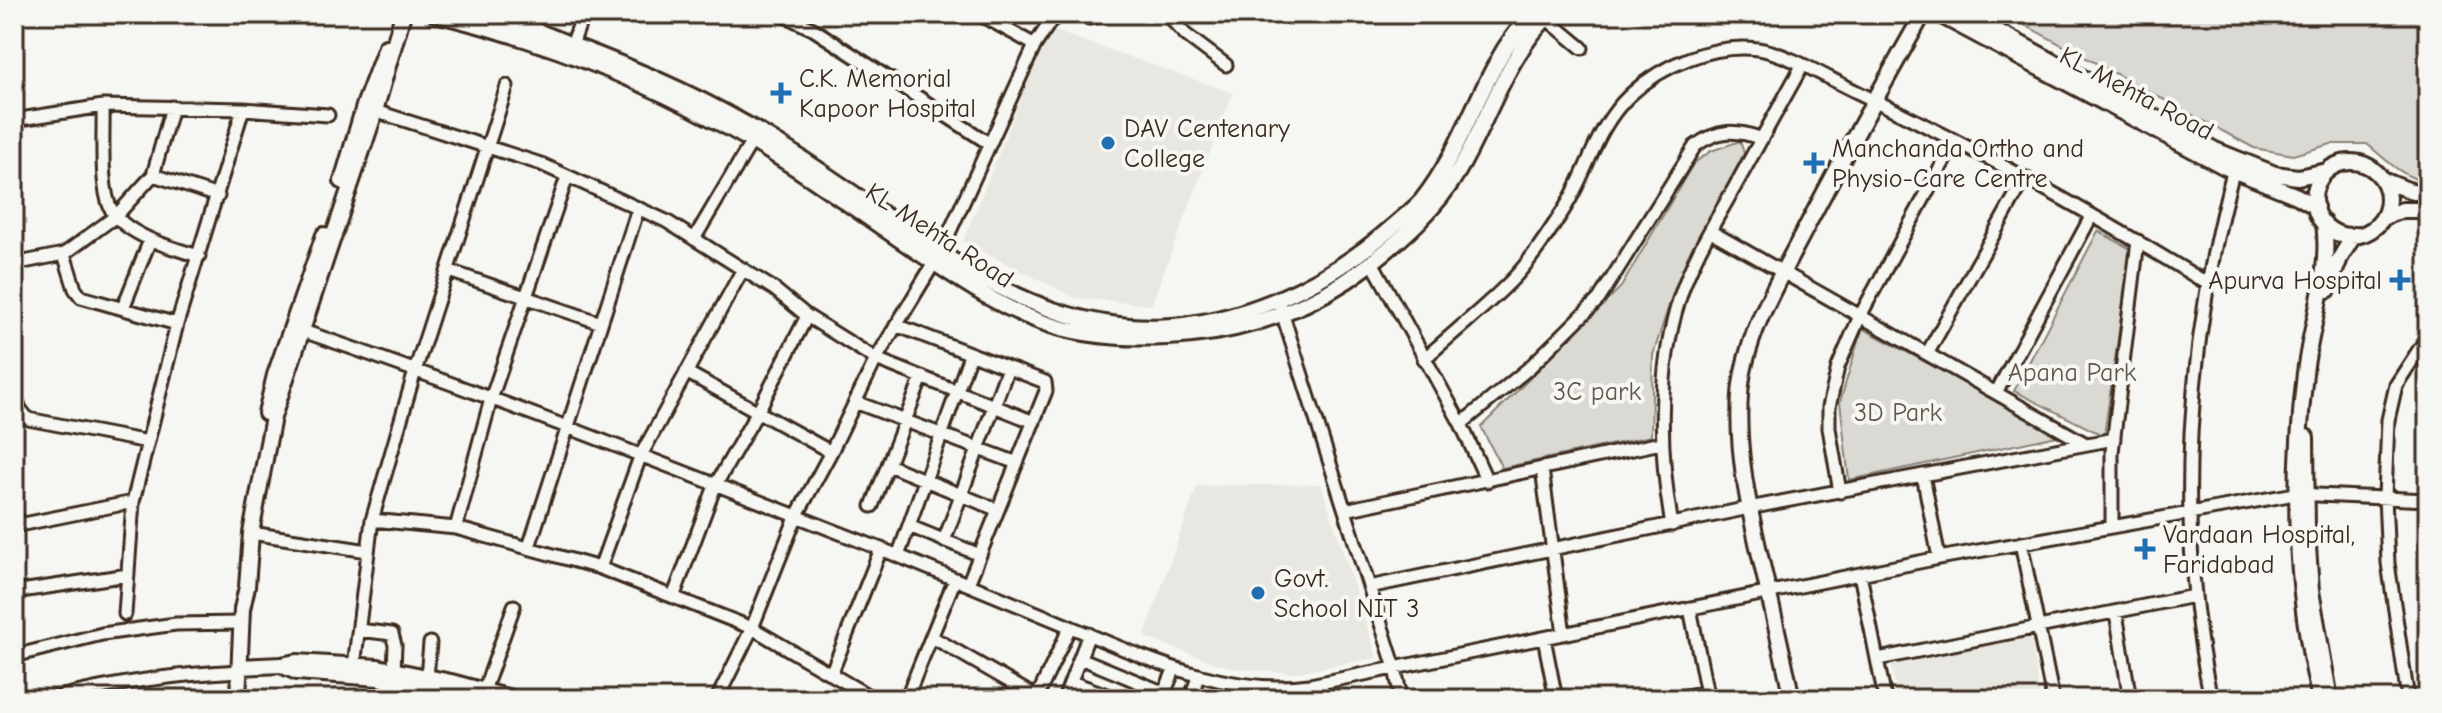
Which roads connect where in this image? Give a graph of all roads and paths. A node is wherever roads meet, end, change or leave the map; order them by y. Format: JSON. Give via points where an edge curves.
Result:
{"nodes":[{"id":1,"x":403,"y":14,"type":"edge"},
{"id":2,"x":435,"y":14,"type":"edge"},
{"id":3,"x":485,"y":14,"type":"edge"},
{"id":4,"x":583,"y":14,"type":"edge"},
{"id":5,"x":781,"y":14,"type":"edge"},
{"id":6,"x":979,"y":14,"type":"edge"},
{"id":7,"x":1059,"y":14,"type":"edge"},
{"id":8,"x":1076,"y":14,"type":"edge"},
{"id":9,"x":1109,"y":14,"type":"edge"},
{"id":10,"x":1166,"y":14,"type":"edge"},
{"id":11,"x":1923,"y":14,"type":"edge"},
{"id":12,"x":1938,"y":14,"type":"edge"},
{"id":13,"x":1966,"y":14,"type":"edge"},
{"id":14,"x":1543,"y":15,"type":"edge"},
{"id":15,"x":1035,"y":45,"type":"junction"},
{"id":16,"x":1582,"y":48,"type":"dead end"},
{"id":17,"x":571,"y":51,"type":"junction"},
{"id":18,"x":1226,"y":65,"type":"dead end"},
{"id":19,"x":1802,"y":66,"type":"junction"},
{"id":20,"x":507,"y":86,"type":"dead end"},
{"id":21,"x":1874,"y":100,"type":"junction"},
{"id":22,"x":103,"y":106,"type":"junction"},
{"id":23,"x":172,"y":107,"type":"junction"},
{"id":24,"x":243,"y":109,"type":"junction"},
{"id":25,"x":369,"y":109,"type":"junction"},
{"id":26,"x":328,"y":115,"type":"dead end"},
{"id":27,"x":14,"y":120,"type":"edge"},
{"id":28,"x":755,"y":136,"type":"junction"},
{"id":29,"x":1762,"y":139,"type":"junction"},
{"id":30,"x":1955,"y":141,"type":"junction"},
{"id":31,"x":990,"y":144,"type":"junction"},
{"id":32,"x":487,"y":146,"type":"junction"},
{"id":33,"x":2236,"y":164,"type":"junction"},
{"id":34,"x":2327,"y":171,"type":"junction"},
{"id":35,"x":153,"y":175,"type":"junction"},
{"id":36,"x":567,"y":177,"type":"junction"},
{"id":37,"x":2025,"y":178,"type":"junction"},
{"id":38,"x":2383,"y":180,"type":"junction"},
{"id":39,"x":2428,"y":194,"type":"edge"},
{"id":40,"x":218,"y":196,"type":"junction"},
{"id":41,"x":2316,"y":207,"type":"junction"},
{"id":42,"x":638,"y":209,"type":"junction"},
{"id":43,"x":2428,"y":210,"type":"edge"},
{"id":44,"x":2092,"y":215,"type":"junction"},
{"id":45,"x":116,"y":216,"type":"junction"},
{"id":46,"x":2384,"y":217,"type":"junction"},
{"id":47,"x":2324,"y":223,"type":"junction"},
{"id":48,"x":1710,"y":231,"type":"junction"},
{"id":49,"x":2354,"y":235,"type":"junction"},
{"id":50,"x":694,"y":239,"type":"junction"},
{"id":51,"x":150,"y":240,"type":"junction"},
{"id":52,"x":2138,"y":241,"type":"junction"},
{"id":53,"x":64,"y":254,"type":"junction"},
{"id":54,"x":199,"y":256,"type":"junction"},
{"id":55,"x":937,"y":258,"type":"junction"},
{"id":56,"x":1372,"y":262,"type":"junction"},
{"id":57,"x":14,"y":264,"type":"edge"},
{"id":58,"x":743,"y":269,"type":"junction"},
{"id":59,"x":449,"y":271,"type":"junction"},
{"id":60,"x":1782,"y":274,"type":"junction"},
{"id":61,"x":2208,"y":284,"type":"junction"},
{"id":62,"x":526,"y":297,"type":"junction"},
{"id":63,"x":1280,"y":306,"type":"junction"},
{"id":64,"x":123,"y":308,"type":"junction"},
{"id":65,"x":807,"y":316,"type":"junction"},
{"id":66,"x":1860,"y":316,"type":"junction"},
{"id":67,"x":601,"y":323,"type":"junction"},
{"id":68,"x":177,"y":324,"type":"junction"},
{"id":69,"x":896,"y":325,"type":"junction"},
{"id":70,"x":296,"y":329,"type":"junction"},
{"id":71,"x":2428,"y":336,"type":"edge"},
{"id":72,"x":1927,"y":354,"type":"junction"},
{"id":73,"x":970,"y":355,"type":"junction"},
{"id":74,"x":876,"y":359,"type":"junction"},
{"id":75,"x":1424,"y":359,"type":"junction"},
{"id":76,"x":1008,"y":368,"type":"junction"},
{"id":77,"x":415,"y":371,"type":"junction"},
{"id":78,"x":686,"y":372,"type":"junction"},
{"id":79,"x":922,"y":377,"type":"junction"},
{"id":80,"x":957,"y":391,"type":"junction"},
{"id":81,"x":1996,"y":393,"type":"junction"},
{"id":82,"x":14,"y":394,"type":"edge"},
{"id":83,"x":491,"y":399,"type":"junction"},
{"id":84,"x":855,"y":402,"type":"junction"},
{"id":85,"x":994,"y":405,"type":"junction"},
{"id":86,"x":758,"y":411,"type":"junction"},
{"id":87,"x":905,"y":420,"type":"junction"},
{"id":88,"x":1034,"y":422,"type":"junction"},
{"id":89,"x":1461,"y":424,"type":"junction"},
{"id":90,"x":567,"y":429,"type":"junction"},
{"id":91,"x":941,"y":435,"type":"junction"},
{"id":92,"x":2114,"y":439,"type":"junction"},
{"id":93,"x":148,"y":442,"type":"junction"},
{"id":94,"x":1661,"y":443,"type":"junction"},
{"id":95,"x":2086,"y":444,"type":"junction"},
{"id":96,"x":978,"y":448,"type":"junction"},
{"id":97,"x":831,"y":452,"type":"junction"},
{"id":98,"x":640,"y":457,"type":"junction"},
{"id":99,"x":1017,"y":463,"type":"junction"},
{"id":100,"x":888,"y":465,"type":"junction"},
{"id":101,"x":1542,"y":469,"type":"junction"},
{"id":102,"x":1923,"y":475,"type":"junction"},
{"id":103,"x":925,"y":481,"type":"junction"},
{"id":104,"x":1487,"y":481,"type":"junction"},
{"id":105,"x":715,"y":486,"type":"junction"},
{"id":106,"x":1840,"y":492,"type":"junction"},
{"id":107,"x":2302,"y":493,"type":"junction"},
{"id":108,"x":960,"y":496,"type":"junction"},
{"id":109,"x":2385,"y":497,"type":"junction"},
{"id":110,"x":2428,"y":500,"type":"edge"},
{"id":111,"x":133,"y":502,"type":"junction"},
{"id":112,"x":872,"y":506,"type":"dead end"},
{"id":113,"x":1749,"y":508,"type":"junction"},
{"id":114,"x":998,"y":510,"type":"junction"},
{"id":115,"x":1345,"y":510,"type":"junction"},
{"id":116,"x":14,"y":511,"type":"edge"},
{"id":117,"x":2189,"y":512,"type":"junction"},
{"id":118,"x":796,"y":517,"type":"junction"},
{"id":119,"x":372,"y":520,"type":"junction"},
{"id":120,"x":17,"y":525,"type":"edge"},
{"id":121,"x":1672,"y":525,"type":"junction"},
{"id":122,"x":909,"y":526,"type":"junction"},
{"id":123,"x":2112,"y":527,"type":"junction"},
{"id":124,"x":456,"y":528,"type":"junction"},
{"id":125,"x":944,"y":541,"type":"junction"},
{"id":126,"x":248,"y":543,"type":"junction"},
{"id":127,"x":2021,"y":543,"type":"junction"},
{"id":128,"x":529,"y":547,"type":"junction"},
{"id":129,"x":1553,"y":548,"type":"junction"},
{"id":130,"x":881,"y":549,"type":"junction"},
{"id":131,"x":368,"y":551,"type":"junction"},
{"id":132,"x":980,"y":555,"type":"junction"},
{"id":133,"x":898,"y":556,"type":"junction"},
{"id":134,"x":1939,"y":558,"type":"junction"},
{"id":135,"x":600,"y":568,"type":"junction"},
{"id":136,"x":1860,"y":574,"type":"junction"},
{"id":137,"x":128,"y":575,"type":"junction"},
{"id":138,"x":955,"y":579,"type":"junction"},
{"id":139,"x":968,"y":584,"type":"junction"},
{"id":140,"x":1369,"y":587,"type":"junction"},
{"id":141,"x":14,"y":592,"type":"edge"},
{"id":142,"x":1768,"y":592,"type":"junction"},
{"id":143,"x":674,"y":595,"type":"junction"},
{"id":144,"x":2194,"y":596,"type":"junction"},
{"id":145,"x":514,"y":606,"type":"dead end"},
{"id":146,"x":1690,"y":608,"type":"junction"},
{"id":147,"x":2116,"y":613,"type":"junction"},
{"id":148,"x":125,"y":614,"type":"dead end"},
{"id":149,"x":241,"y":623,"type":"junction"},
{"id":150,"x":1070,"y":627,"type":"junction"},
{"id":151,"x":752,"y":628,"type":"junction"},
{"id":152,"x":2039,"y":628,"type":"junction"},
{"id":153,"x":359,"y":630,"type":"junction"},
{"id":154,"x":1089,"y":634,"type":"junction"},
{"id":155,"x":1564,"y":634,"type":"junction"},
{"id":156,"x":932,"y":637,"type":"junction"},
{"id":157,"x":1544,"y":638,"type":"junction"},
{"id":158,"x":430,"y":643,"type":"dead end"},
{"id":159,"x":14,"y":656,"type":"edge"},
{"id":160,"x":1080,"y":658,"type":"junction"},
{"id":161,"x":1878,"y":659,"type":"junction"},
{"id":162,"x":281,"y":665,"type":"junction"},
{"id":163,"x":354,"y":666,"type":"junction"},
{"id":164,"x":1395,"y":668,"type":"junction"},
{"id":165,"x":240,"y":669,"type":"junction"},
{"id":166,"x":1174,"y":670,"type":"junction"},
{"id":167,"x":394,"y":671,"type":"junction"},
{"id":168,"x":831,"y":674,"type":"junction"},
{"id":169,"x":1199,"y":675,"type":"junction"},
{"id":170,"x":427,"y":677,"type":"junction"},
{"id":171,"x":1071,"y":682,"type":"junction"},
{"id":172,"x":1310,"y":685,"type":"junction"},
{"id":173,"x":484,"y":691,"type":"junction"},
{"id":174,"x":1707,"y":695,"type":"edge"},
{"id":175,"x":1164,"y":696,"type":"edge"},
{"id":176,"x":1039,"y":698,"type":"edge"},
{"id":177,"x":51,"y":699,"type":"edge"},
{"id":178,"x":238,"y":699,"type":"edge"},
{"id":179,"x":465,"y":699,"type":"edge"},
{"id":180,"x":514,"y":699,"type":"edge"},
{"id":181,"x":717,"y":699,"type":"edge"},
{"id":182,"x":874,"y":699,"type":"edge"},
{"id":183,"x":906,"y":699,"type":"edge"},
{"id":184,"x":1064,"y":699,"type":"edge"},
{"id":185,"x":1118,"y":699,"type":"edge"},
{"id":186,"x":1190,"y":699,"type":"edge"},
{"id":187,"x":1312,"y":699,"type":"edge"},
{"id":188,"x":1401,"y":699,"type":"edge"},
{"id":189,"x":1556,"y":699,"type":"edge"},
{"id":190,"x":1669,"y":699,"type":"edge"},
{"id":191,"x":1792,"y":699,"type":"edge"},
{"id":192,"x":1885,"y":699,"type":"edge"},
{"id":193,"x":2053,"y":699,"type":"edge"},
{"id":194,"x":2130,"y":699,"type":"edge"},
{"id":195,"x":2211,"y":699,"type":"edge"},
{"id":196,"x":2320,"y":699,"type":"edge"},
{"id":197,"x":2330,"y":699,"type":"edge"},
{"id":198,"x":2408,"y":699,"type":"edge"}],
"edges":[{"from":1,"to":25,"type":"street","via":[[394,45],[386,47]]},
{"from":2,"to":17,"type":"street","name":"KL Mehta Road"},
{"from":3,"to":17,"type":"street","name":"KL Mehta Road"},
{"from":4,"to":17,"type":"street"},
{"from":5,"to":31,"type":"street","via":[[813,29]]},
{"from":6,"to":15,"type":"street"},
{"from":7,"to":15,"type":"street"},
{"from":8,"to":9,"type":"street"},
{"from":10,"to":18,"type":"street"},
{"from":11,"to":21,"type":"street"},
{"from":12,"to":33,"type":"street","name":"KL Mehta Road"},
{"from":13,"to":33,"type":"street","name":"KL Mehta Road"},
{"from":14,"to":16,"type":"street"},
{"from":14,"to":56,"type":"street","name":"KL Mehta Road","via":[[1458,173],[1414,227]]},
{"from":14,"to":63,"type":"street","name":"KL Mehta Road","via":[[1501,54],[1448,161],[1421,202],[1370,248]]},
{"from":15,"to":31,"type":"street"},
{"from":17,"to":28,"type":"street","name":"KL Mehta Road"},
{"from":19,"to":21,"type":"street"},
{"from":19,"to":29,"type":"street"},
{"from":19,"to":75,"type":"street","via":[[1765,50],[1733,48],[1674,65],[1631,94],[1605,124],[1568,203],[1519,272]]},
{"from":20,"to":32,"type":"street"},
{"from":21,"to":30,"type":"street"},
{"from":21,"to":60,"type":"street"},
{"from":22,"to":23,"type":"street"},
{"from":22,"to":27,"type":"street"},
{"from":22,"to":45,"type":"street","via":[[105,186]]},
{"from":23,"to":24,"type":"street"},
{"from":23,"to":35,"type":"street"},
{"from":24,"to":26,"type":"street"},
{"from":24,"to":40,"type":"street"},
{"from":25,"to":32,"type":"street"},
{"from":25,"to":70,"type":"street"},
{"from":28,"to":50,"type":"street"},
{"from":28,"to":55,"type":"street","name":"KL Mehta Road"},
{"from":29,"to":48,"type":"street"},
{"from":29,"to":89,"type":"street","via":[[1728,131],[1695,146],[1599,299],[1529,368]]},
{"from":30,"to":37,"type":"street"},
{"from":30,"to":66,"type":"street"},
{"from":31,"to":55,"type":"street"},
{"from":32,"to":36,"type":"street"},
{"from":32,"to":59,"type":"street"},
{"from":33,"to":34,"type":"street","name":"KL Mehta Road","via":[[2298,177]]},
{"from":33,"to":41,"type":"street","name":"KL Mehta Road"},
{"from":33,"to":61,"type":"street"},
{"from":34,"to":38,"type":"street","via":[[2357,162]]},
{"from":34,"to":41,"type":"street","via":[[2316,188]]},
{"from":35,"to":40,"type":"street"},
{"from":35,"to":45,"type":"street"},
{"from":36,"to":42,"type":"street"},
{"from":36,"to":62,"type":"street"},
{"from":37,"to":44,"type":"street"},
{"from":37,"to":72,"type":"street"},
{"from":38,"to":39,"type":"street"},
{"from":38,"to":46,"type":"street","via":[[2388,199]]},
{"from":40,"to":54,"type":"street"},
{"from":41,"to":47,"type":"street"},
{"from":42,"to":50,"type":"street"},
{"from":42,"to":67,"type":"street"},
{"from":43,"to":46,"type":"street","via":[[2402,210]]},
{"from":44,"to":52,"type":"street"},
{"from":44,"to":81,"type":"street"},
{"from":45,"to":51,"type":"street"},
{"from":45,"to":53,"type":"street"},
{"from":46,"to":49,"type":"street","via":[[2366,233]]},
{"from":47,"to":49,"type":"street"},
{"from":47,"to":107,"type":"street","via":[[2326,256],[2305,370]]},
{"from":48,"to":60,"type":"street"},
{"from":48,"to":94,"type":"street","via":[[1685,285],[1670,337]]},
{"from":49,"to":107,"type":"street","via":[[2330,282],[2316,341]]},
{"from":50,"to":58,"type":"street"},
{"from":51,"to":54,"type":"street"},
{"from":51,"to":64,"type":"street"},
{"from":52,"to":61,"type":"street"},
{"from":52,"to":92,"type":"street"},
{"from":53,"to":57,"type":"street"},
{"from":53,"to":64,"type":"street","via":[[81,297]]},
{"from":54,"to":68,"type":"street"},
{"from":55,"to":63,"type":"street","name":"KL Mehta Road","via":[[984,296],[1040,322],[1100,336],[1219,332],[1261,321]]},
{"from":55,"to":69,"type":"street"},
{"from":56,"to":63,"type":"street","name":"KL Mehta Road","via":[[1318,297]]},
{"from":56,"to":75,"type":"street"},
{"from":58,"to":65,"type":"street"},
{"from":58,"to":78,"type":"street"},
{"from":59,"to":62,"type":"street"},
{"from":59,"to":77,"type":"street"},
{"from":60,"to":66,"type":"street"},
{"from":60,"to":113,"type":"street","via":[[1761,319],[1740,392]]},
{"from":61,"to":117,"type":"street","via":[[2192,426]]},
{"from":62,"to":67,"type":"street"},
{"from":62,"to":83,"type":"street"},
{"from":63,"to":115,"type":"street"},
{"from":64,"to":68,"type":"street"},
{"from":65,"to":74,"type":"street"},
{"from":65,"to":86,"type":"street"},
{"from":66,"to":72,"type":"street"},
{"from":66,"to":106,"type":"street","via":[[1838,367],[1829,407]]},
{"from":67,"to":90,"type":"street"},
{"from":68,"to":93,"type":"street"},
{"from":69,"to":73,"type":"street"},
{"from":69,"to":74,"type":"street"},
{"from":70,"to":77,"type":"street"},
{"from":70,"to":126,"type":"street","via":[[275,375],[253,464]]},
{"from":71,"to":109,"type":"street","via":[[2391,402]]},
{"from":72,"to":81,"type":"street"},
{"from":73,"to":76,"type":"street"},
{"from":73,"to":80,"type":"street"},
{"from":74,"to":79,"type":"street"},
{"from":74,"to":84,"type":"street"},
{"from":75,"to":89,"type":"street"},
{"from":76,"to":85,"type":"street"},
{"from":76,"to":88,"type":"street","via":[[1045,382]]},
{"from":77,"to":83,"type":"street"},
{"from":77,"to":119,"type":"street"},
{"from":78,"to":86,"type":"street"},
{"from":78,"to":98,"type":"street"},
{"from":79,"to":80,"type":"street"},
{"from":79,"to":87,"type":"street"},
{"from":80,"to":85,"type":"street"},
{"from":80,"to":91,"type":"street"},
{"from":81,"to":95,"type":"street"},
{"from":82,"to":93,"type":"street","via":[[28,419]]},
{"from":83,"to":90,"type":"street"},
{"from":83,"to":124,"type":"street"},
{"from":84,"to":87,"type":"street"},
{"from":84,"to":97,"type":"street"},
{"from":85,"to":88,"type":"street"},
{"from":85,"to":96,"type":"street"},
{"from":86,"to":97,"type":"street"},
{"from":86,"to":105,"type":"street"},
{"from":87,"to":91,"type":"street"},
{"from":87,"to":100,"type":"street"},
{"from":88,"to":99,"type":"street"},
{"from":89,"to":104,"type":"street"},
{"from":90,"to":98,"type":"street"},
{"from":90,"to":128,"type":"street"},
{"from":91,"to":96,"type":"street"},
{"from":91,"to":103,"type":"street"},
{"from":92,"to":95,"type":"street"},
{"from":92,"to":123,"type":"street"},
{"from":93,"to":111,"type":"street"},
{"from":94,"to":101,"type":"street"},
{"from":94,"to":121,"type":"street"},
{"from":95,"to":102,"type":"street"},
{"from":96,"to":99,"type":"street"},
{"from":96,"to":108,"type":"street"},
{"from":97,"to":118,"type":"street"},
{"from":98,"to":105,"type":"street"},
{"from":98,"to":135,"type":"street"},
{"from":99,"to":114,"type":"street"},
{"from":100,"to":103,"type":"street"},
{"from":100,"to":112,"type":"street"},
{"from":101,"to":104,"type":"street"},
{"from":101,"to":129,"type":"street"},
{"from":102,"to":106,"type":"street"},
{"from":102,"to":134,"type":"street"},
{"from":103,"to":108,"type":"street"},
{"from":103,"to":122,"type":"street"},
{"from":104,"to":115,"type":"street"},
{"from":105,"to":118,"type":"street"},
{"from":105,"to":143,"type":"street"},
{"from":106,"to":113,"type":"street"},
{"from":107,"to":109,"type":"street"},
{"from":107,"to":117,"type":"street"},
{"from":107,"to":196,"type":"street","via":[[2302,614]]},
{"from":107,"to":197,"type":"street","via":[[2311,591]]},
{"from":108,"to":114,"type":"street"},
{"from":108,"to":125,"type":"street"},
{"from":109,"to":110,"type":"street"},
{"from":109,"to":198,"type":"street","via":[[2392,599]]},
{"from":111,"to":120,"type":"street"},
{"from":111,"to":137,"type":"street"},
{"from":113,"to":121,"type":"street"},
{"from":113,"to":142,"type":"street"},
{"from":114,"to":132,"type":"street"},
{"from":115,"to":140,"type":"street"},
{"from":116,"to":120,"type":"street"},
{"from":117,"to":123,"type":"street"},
{"from":117,"to":144,"type":"street"},
{"from":118,"to":130,"type":"street"},
{"from":118,"to":151,"type":"street"},
{"from":119,"to":124,"type":"street"},
{"from":119,"to":131,"type":"street"},
{"from":121,"to":129,"type":"street"},
{"from":122,"to":125,"type":"street"},
{"from":122,"to":133,"type":"street"},
{"from":123,"to":127,"type":"street"},
{"from":124,"to":128,"type":"street"},
{"from":125,"to":132,"type":"street"},
{"from":126,"to":131,"type":"street"},
{"from":126,"to":149,"type":"street","via":[[239,585],[244,594]]},
{"from":127,"to":134,"type":"street"},
{"from":127,"to":152,"type":"street"},
{"from":128,"to":135,"type":"street"},
{"from":129,"to":140,"type":"street"},
{"from":129,"to":155,"type":"street"},
{"from":130,"to":133,"type":"street"},
{"from":130,"to":168,"type":"street"},
{"from":131,"to":153,"type":"street"},
{"from":132,"to":139,"type":"street"},
{"from":133,"to":138,"type":"street"},
{"from":134,"to":136,"type":"street"},
{"from":135,"to":143,"type":"street"},
{"from":136,"to":142,"type":"street"},
{"from":136,"to":161,"type":"street"},
{"from":137,"to":141,"type":"street"},
{"from":137,"to":148,"type":"street"},
{"from":138,"to":139,"type":"street"},
{"from":138,"to":156,"type":"street"},
{"from":139,"to":150,"type":"street"},
{"from":140,"to":164,"type":"street"},
{"from":142,"to":146,"type":"street"},
{"from":142,"to":191,"type":"street"},
{"from":143,"to":151,"type":"street"},
{"from":144,"to":147,"type":"street"},
{"from":144,"to":195,"type":"street"},
{"from":145,"to":173,"type":"street"},
{"from":146,"to":155,"type":"street"},
{"from":146,"to":174,"type":"street"},
{"from":147,"to":152,"type":"street"},
{"from":147,"to":194,"type":"street"},
{"from":149,"to":159,"type":"street","via":[[176,624],[102,634]]},
{"from":149,"to":165,"type":"street"},
{"from":150,"to":154,"type":"street"},
{"from":150,"to":176,"type":"street"},
{"from":151,"to":168,"type":"street"},
{"from":151,"to":181,"type":"street"},
{"from":152,"to":161,"type":"street"},
{"from":152,"to":193,"type":"street"},
{"from":153,"to":163,"type":"street"},
{"from":153,"to":167,"type":"street","via":[[392,634]]},
{"from":154,"to":160,"type":"street"},
{"from":154,"to":166,"type":"street"},
{"from":155,"to":157,"type":"street"},
{"from":156,"to":176,"type":"street"},
{"from":156,"to":183,"type":"street"},
{"from":157,"to":164,"type":"street"},
{"from":157,"to":189,"type":"street"},
{"from":158,"to":170,"type":"street"},
{"from":160,"to":171,"type":"street"},
{"from":160,"to":175,"type":"street"},
{"from":161,"to":192,"type":"street"},
{"from":162,"to":163,"type":"street"},
{"from":162,"to":165,"type":"street"},
{"from":162,"to":179,"type":"street","via":[[297,672],[378,678]]},
{"from":163,"to":167,"type":"street"},
{"from":164,"to":172,"type":"street"},
{"from":164,"to":188,"type":"street"},
{"from":165,"to":177,"type":"street","via":[[178,673]]},
{"from":165,"to":178,"type":"street"},
{"from":166,"to":169,"type":"street"},
{"from":166,"to":175,"type":"street"},
{"from":167,"to":170,"type":"street"},
{"from":168,"to":182,"type":"street"},
{"from":169,"to":172,"type":"street","via":[[1248,685]]},
{"from":169,"to":186,"type":"street"},
{"from":170,"to":173,"type":"street"},
{"from":171,"to":184,"type":"street"},
{"from":171,"to":185,"type":"street"},
{"from":172,"to":187,"type":"street"},
{"from":173,"to":180,"type":"street"},
{"from":174,"to":190,"type":"street"}]}
